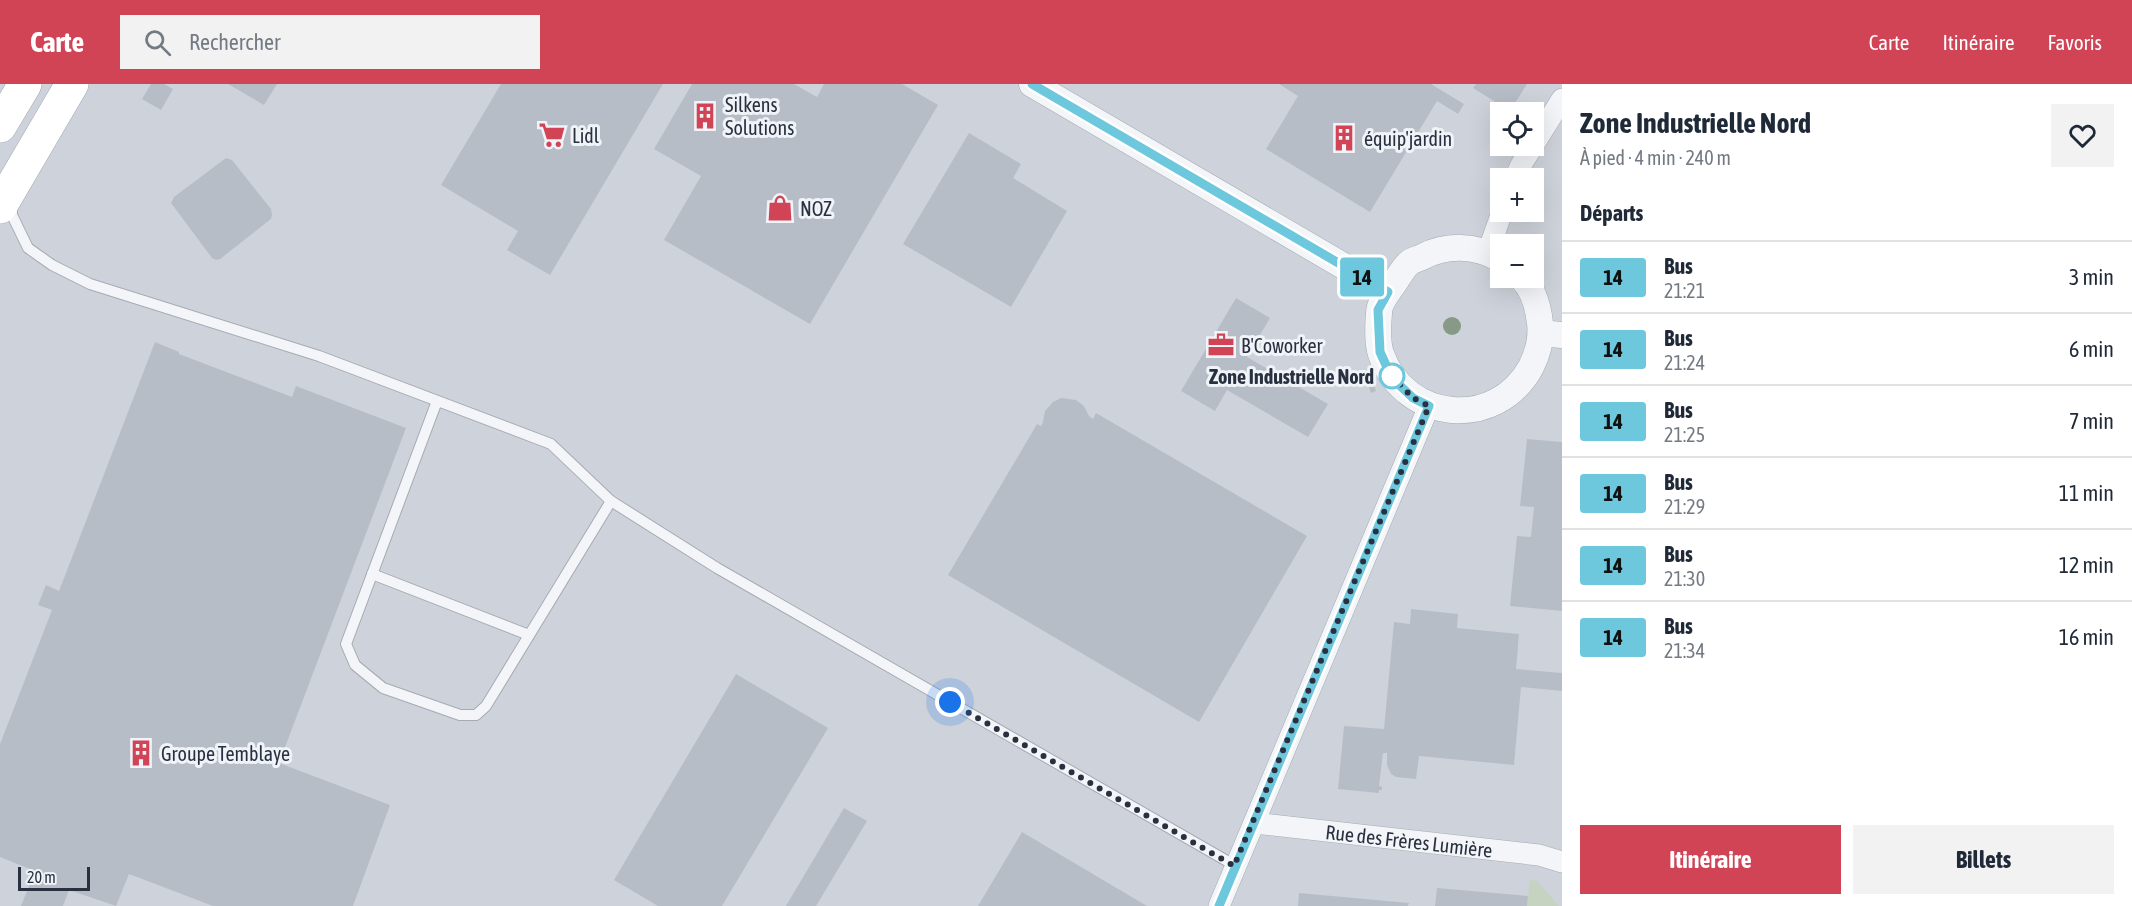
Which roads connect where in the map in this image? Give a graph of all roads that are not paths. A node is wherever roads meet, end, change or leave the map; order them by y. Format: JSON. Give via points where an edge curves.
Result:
{"nodes":[{"id":1,"x":25,"y":84,"type":"edge"},
{"id":2,"x":72,"y":84,"type":"edge"},
{"id":3,"x":1032,"y":84,"type":"edge"},
{"id":4,"x":1562,"y":99,"type":"edge"},
{"id":5,"x":0,"y":126,"type":"edge"},
{"id":6,"x":1520,"y":168,"type":"edge"},
{"id":7,"x":6,"y":196,"type":"edge"},
{"id":8,"x":1490,"y":254,"type":"edge"},
{"id":9,"x":1529,"y":288,"type":"edge"},
{"id":10,"x":1388,"y":292,"type":"junction"},
{"id":11,"x":1552,"y":334,"type":"edge"},
{"id":12,"x":437,"y":401,"type":"junction"},
{"id":13,"x":1429,"y":406,"type":"junction"},
{"id":14,"x":611,"y":501,"type":"junction"},
{"id":15,"x":372,"y":574,"type":"junction"},
{"id":16,"x":529,"y":635,"type":"junction"},
{"id":17,"x":1254,"y":823,"type":"junction"},
{"id":18,"x":1562,"y":862,"type":"edge"},
{"id":19,"x":1234,"y":866,"type":"junction"},
{"id":20,"x":1219,"y":906,"type":"edge"}],
"edges":[{"from":1,"to":5,"type":"main road"},
{"from":2,"to":7,"type":"main road"},
{"from":3,"to":10,"type":"street"},
{"from":4,"to":6,"type":"street"},
{"from":7,"to":12,"type":"lane","via":[[28,248],[52,266],[90,284],[319,356]]},
{"from":8,"to":10,"type":"street","via":[[1460,247],[1435,250],[1409,263]]},
{"from":9,"to":11,"type":"street"},
{"from":10,"to":13,"type":"street","via":[[1378,310],[1380,352],[1392,378],[1413,398]]},
{"from":11,"to":13,"type":"street","via":[[1523,380],[1502,399],[1485,407],[1457,411]]},
{"from":12,"to":14,"type":"lane","via":[[550,444]]},
{"from":12,"to":15,"type":"lane"},
{"from":13,"to":17,"type":"street"},
{"from":14,"to":16,"type":"lane"},
{"from":14,"to":19,"type":"lane","via":[[717,568]]},
{"from":15,"to":16,"type":"lane"},
{"from":15,"to":16,"type":"lane","via":[[346,644],[355,664],[383,688],[460,715],[476,715],[486,706]]},
{"from":17,"to":18,"type":"street","name":"Rue des Frères Lumière","via":[[1539,855]]},
{"from":17,"to":19,"type":"street"},
{"from":19,"to":20,"type":"street"}]}
